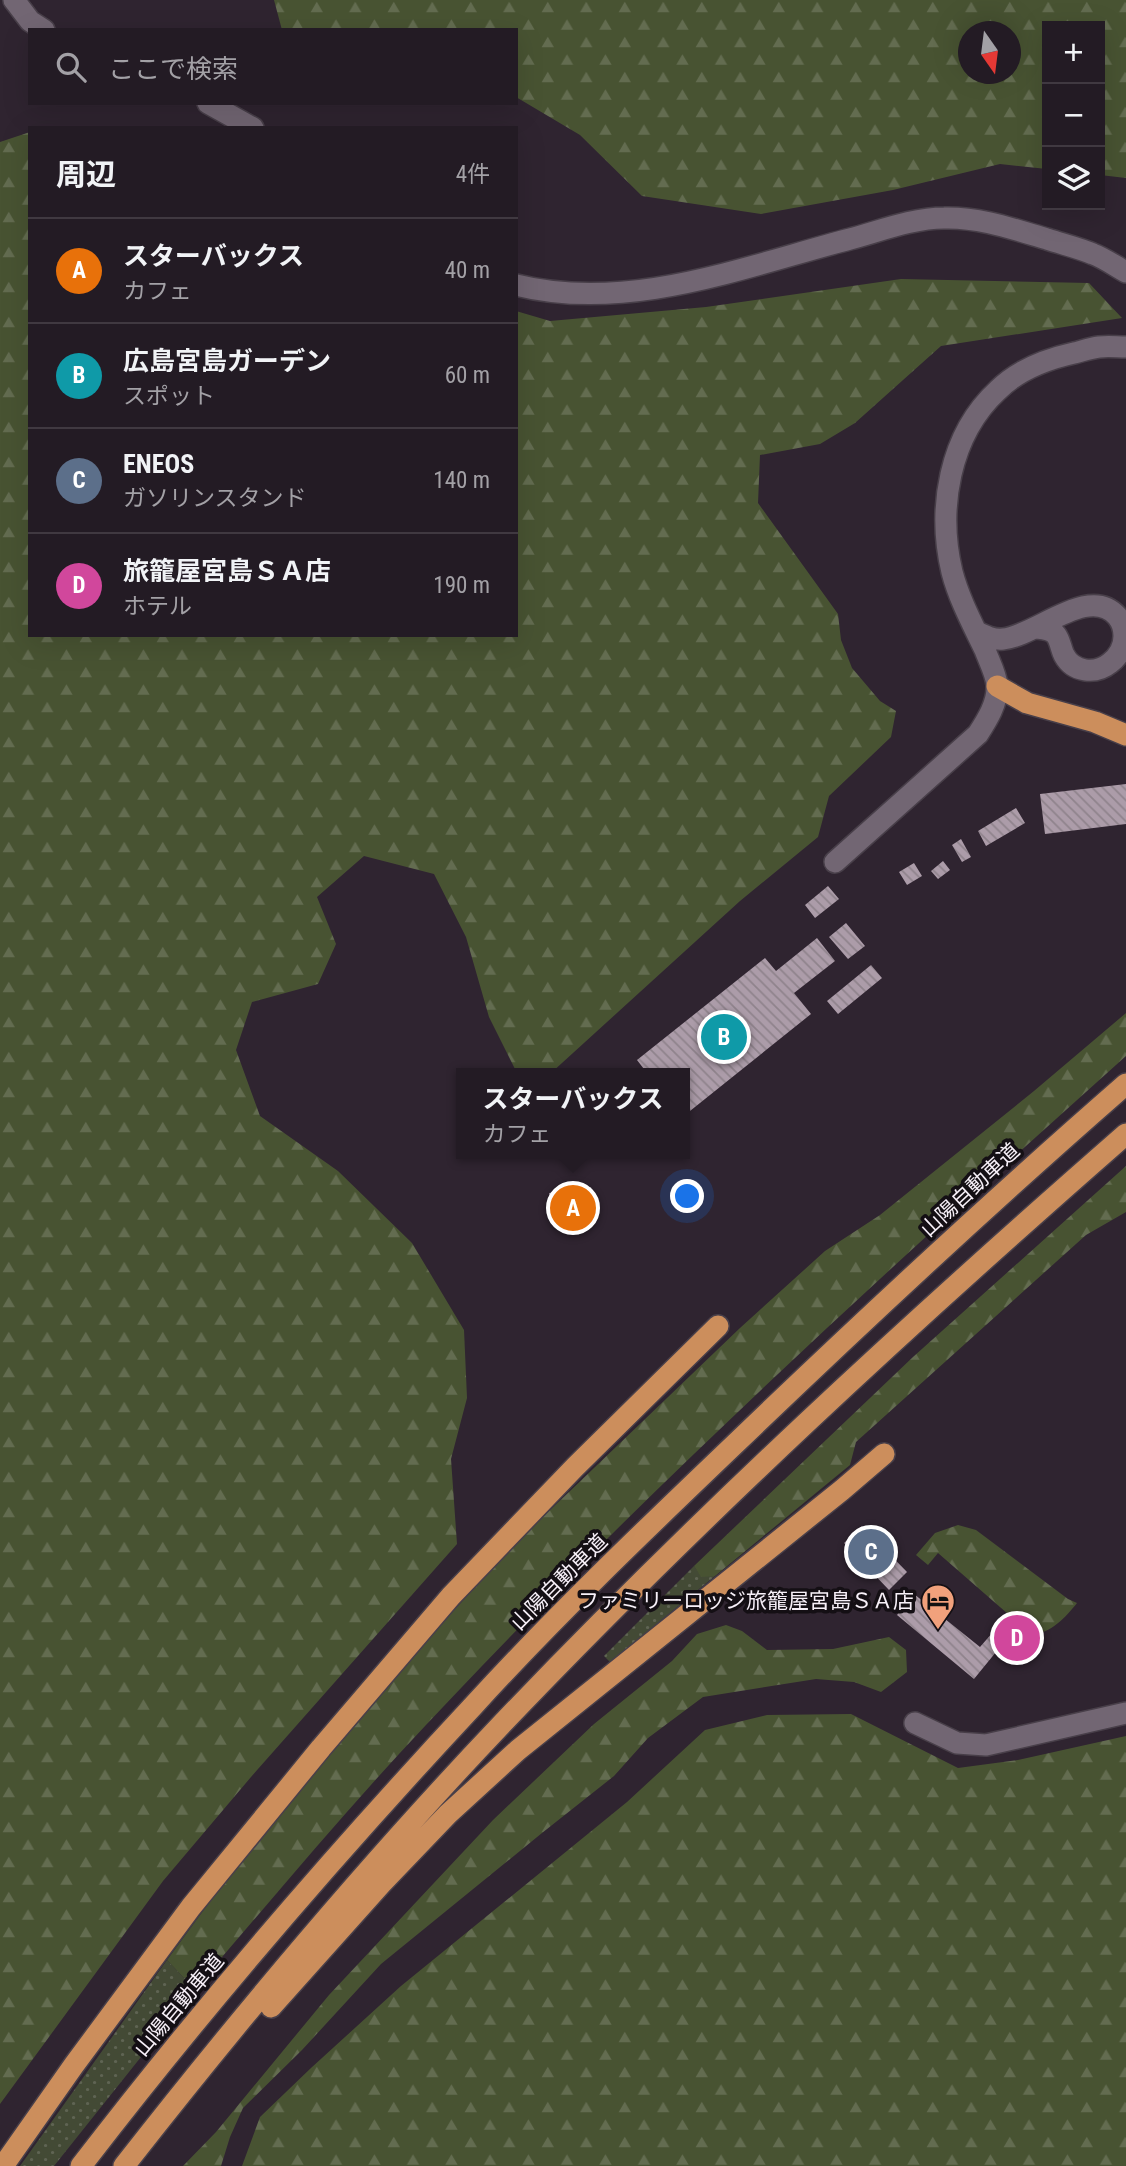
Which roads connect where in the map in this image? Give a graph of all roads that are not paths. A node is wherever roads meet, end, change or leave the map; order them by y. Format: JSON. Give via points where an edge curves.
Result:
{"nodes":[{"id":1,"x":13,"y":0,"type":"edge"},
{"id":2,"x":41,"y":28,"type":"edge"},
{"id":3,"x":212,"y":105,"type":"edge"},
{"id":4,"x":249,"y":126,"type":"edge"},
{"id":5,"x":1126,"y":272,"type":"edge"},
{"id":6,"x":518,"y":285,"type":"edge"},
{"id":7,"x":1126,"y":347,"type":"edge"},
{"id":8,"x":1036,"y":628,"type":"dead end"},
{"id":9,"x":977,"y":632,"type":"junction"},
{"id":10,"x":997,"y":686,"type":"junction"},
{"id":11,"x":1126,"y":723,"type":"edge"},
{"id":12,"x":1126,"y":735,"type":"edge"},
{"id":13,"x":835,"y":862,"type":"dead end"},
{"id":14,"x":1126,"y":1084,"type":"edge"},
{"id":15,"x":1126,"y":1133,"type":"edge"},
{"id":16,"x":718,"y":1326,"type":"dead end"},
{"id":17,"x":884,"y":1454,"type":"dead end"},
{"id":18,"x":1126,"y":1713,"type":"edge"},
{"id":19,"x":915,"y":1723,"type":"dead end"},
{"id":20,"x":162,"y":2117,"type":"junction"},
{"id":21,"x":3,"y":2166,"type":"edge"},
{"id":22,"x":81,"y":2166,"type":"edge"},
{"id":23,"x":124,"y":2166,"type":"edge"}],
"edges":[{"from":1,"to":2,"type":"street"},
{"from":3,"to":4,"type":"street"},
{"from":5,"to":6,"type":"street","via":[[1094,254],[1012,228],[978,219],[941,218],[662,287],[573,295]]},
{"from":7,"to":9,"type":"street","via":[[1057,356],[1024,370],[998,390],[976,416],[959,447],[948,485],[947,542],[953,574]]},
{"from":8,"to":9,"type":"street","via":[[1002,640]]},
{"from":9,"to":10,"type":"street"},
{"from":10,"to":11,"type":"highway"},
{"from":10,"to":12,"type":"highway","via":[[1027,703]]},
{"from":10,"to":13,"type":"street","via":[[989,717],[978,734]]},
{"from":14,"to":22,"type":"highway","name":"山陽自動車道","via":[[849,1334],[642,1533],[475,1703],[308,1888]]},
{"from":15,"to":20,"type":"highway","via":[[877,1358],[574,1650],[335,1908]]},
{"from":16,"to":21,"type":"highway","via":[[451,1596],[321,1748],[191,1907]]},
{"from":17,"to":20,"type":"highway","via":[[518,1750],[448,1814],[226,2057]]},
{"from":18,"to":19,"type":"street","via":[[986,1745],[957,1743]]},
{"from":20,"to":23,"type":"highway"}]}
